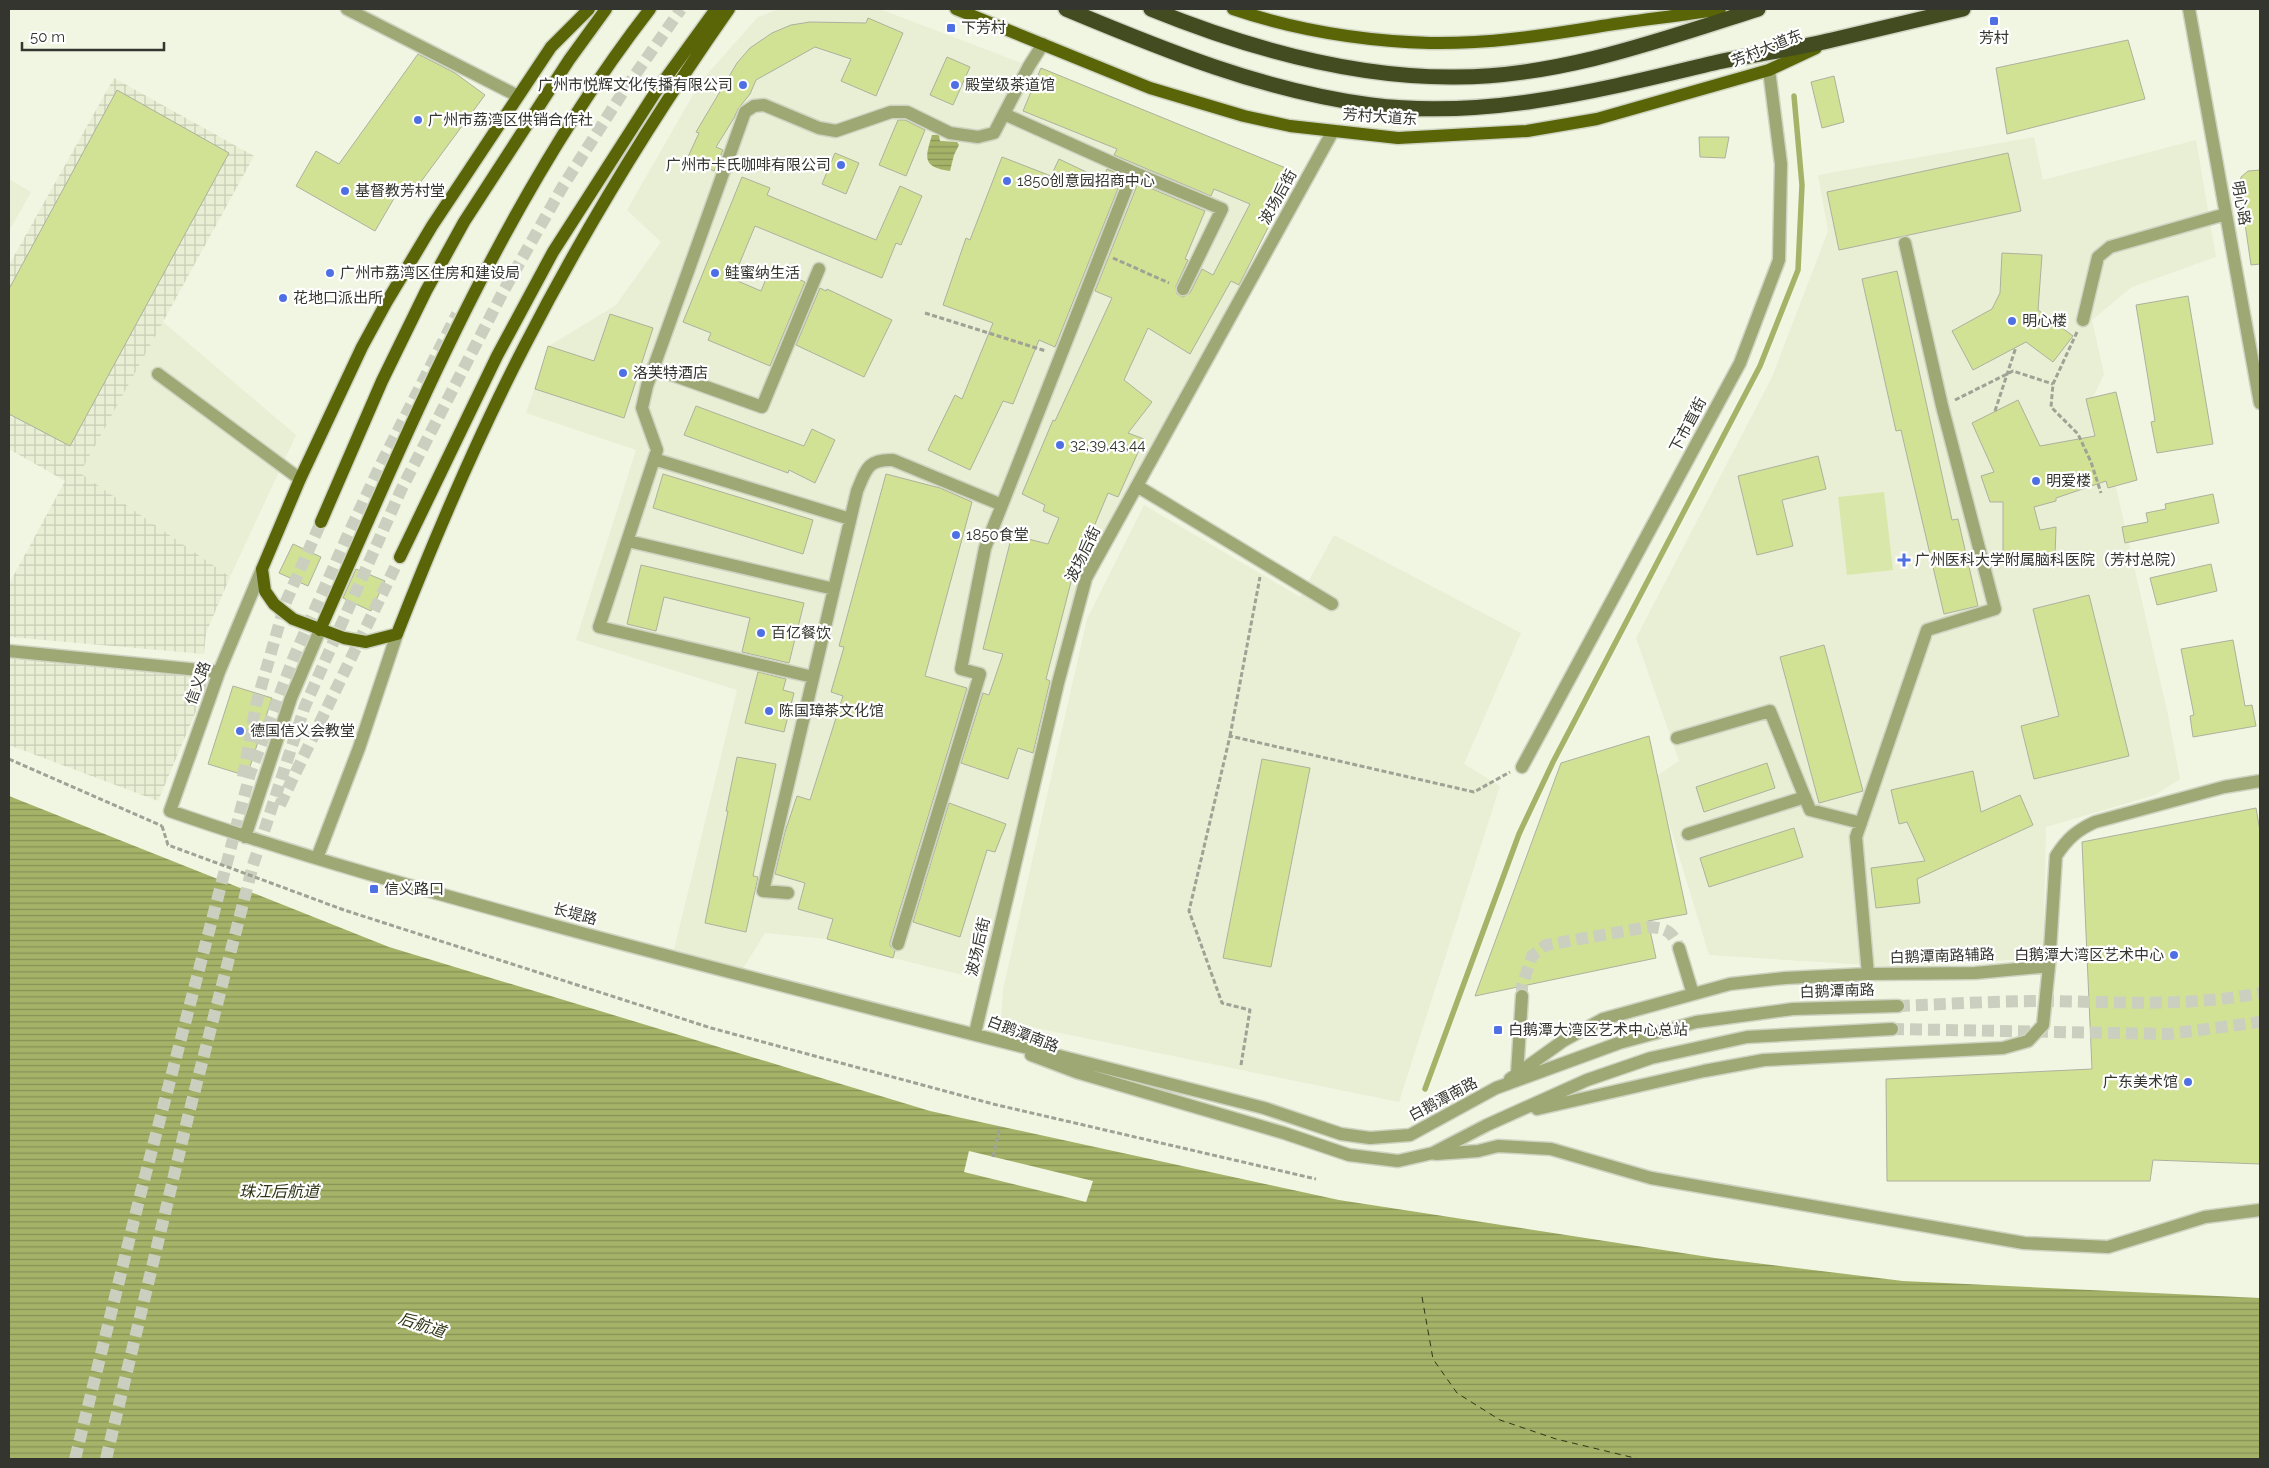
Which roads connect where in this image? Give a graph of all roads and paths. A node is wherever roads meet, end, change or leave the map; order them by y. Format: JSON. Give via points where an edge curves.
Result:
{"nodes":[{"id":1,"x":347,"y":9,"type":"edge"},
{"id":2,"x":589,"y":9,"type":"edge"},
{"id":3,"x":606,"y":9,"type":"edge"},
{"id":4,"x":650,"y":9,"type":"edge"},
{"id":5,"x":716,"y":9,"type":"edge"},
{"id":6,"x":729,"y":9,"type":"edge"},
{"id":7,"x":956,"y":9,"type":"edge"},
{"id":8,"x":1066,"y":9,"type":"edge"},
{"id":9,"x":1151,"y":9,"type":"edge"},
{"id":10,"x":1233,"y":9,"type":"edge"},
{"id":11,"x":1720,"y":9,"type":"edge"},
{"id":12,"x":1758,"y":9,"type":"edge"},
{"id":13,"x":1963,"y":9,"type":"edge"},
{"id":14,"x":2189,"y":9,"type":"edge"},
{"id":15,"x":1831,"y":41,"type":"junction"},
{"id":16,"x":1043,"y":44,"type":"junction"},
{"id":17,"x":1769,"y":70,"type":"junction"},
{"id":18,"x":518,"y":96,"type":"junction"},
{"id":19,"x":1004,"y":114,"type":"junction"},
{"id":20,"x":1333,"y":131,"type":"junction"},
{"id":21,"x":1133,"y":172,"type":"junction"},
{"id":22,"x":2226,"y":214,"type":"junction"},
{"id":23,"x":1905,"y":243,"type":"dead end"},
{"id":24,"x":1101,"y":253,"type":"junction"},
{"id":25,"x":819,"y":269,"type":"dead end"},
{"id":26,"x":1183,"y":289,"type":"joint"},
{"id":27,"x":925,"y":313,"type":"dead end"},
{"id":28,"x":2084,"y":320,"type":"joint"},
{"id":29,"x":2016,"y":347,"type":"dead end"},
{"id":30,"x":1061,"y":356,"type":"junction"},
{"id":31,"x":653,"y":368,"type":"junction"},
{"id":32,"x":158,"y":374,"type":"dead end"},
{"id":33,"x":2006,"y":375,"type":"junction"},
{"id":34,"x":2053,"y":384,"type":"junction"},
{"id":35,"x":2260,"y":403,"type":"edge"},
{"id":36,"x":1942,"y":406,"type":"junction"},
{"id":37,"x":1995,"y":412,"type":"dead end"},
{"id":38,"x":654,"y":459,"type":"junction"},
{"id":39,"x":300,"y":479,"type":"junction"},
{"id":40,"x":1137,"y":486,"type":"junction"},
{"id":41,"x":2101,"y":492,"type":"dead end"},
{"id":42,"x":1002,"y":505,"type":"junction"},
{"id":43,"x":850,"y":519,"type":"junction"},
{"id":44,"x":321,"y":522,"type":"tunnel mouth"},
{"id":45,"x":628,"y":541,"type":"junction"},
{"id":46,"x":400,"y":557,"type":"tunnel mouth"},
{"id":47,"x":1262,"y":563,"type":"junction"},
{"id":48,"x":262,"y":569,"type":"junction"},
{"id":49,"x":834,"y":589,"type":"junction"},
{"id":50,"x":1332,"y":604,"type":"dead end"},
{"id":51,"x":320,"y":630,"type":"junction"},
{"id":52,"x":397,"y":634,"type":"junction"},
{"id":53,"x":9,"y":651,"type":"edge"},
{"id":54,"x":219,"y":672,"type":"junction"},
{"id":55,"x":813,"y":677,"type":"junction"},
{"id":56,"x":1230,"y":736,"type":"junction"},
{"id":57,"x":1677,"y":738,"type":"dead end"},
{"id":58,"x":9,"y":759,"type":"edge"},
{"id":59,"x":1523,"y":766,"type":"joint"},
{"id":60,"x":2260,"y":781,"type":"edge"},
{"id":61,"x":1805,"y":797,"type":"junction"},
{"id":62,"x":170,"y":811,"type":"junction"},
{"id":63,"x":1861,"y":823,"type":"junction"},
{"id":64,"x":162,"y":826,"type":"junction"},
{"id":65,"x":1688,"y":834,"type":"dead end"},
{"id":66,"x":245,"y":837,"type":"junction"},
{"id":67,"x":317,"y":858,"type":"junction"},
{"id":68,"x":788,"y":893,"type":"dead end"},
{"id":69,"x":898,"y":944,"type":"dead end"},
{"id":70,"x":1679,"y":948,"type":"tunnel mouth"},
{"id":71,"x":2049,"y":966,"type":"junction"},
{"id":72,"x":1868,"y":974,"type":"junction"},
{"id":73,"x":1694,"y":994,"type":"junction"},
{"id":74,"x":1522,"y":996,"type":"tunnel mouth"},
{"id":75,"x":1898,"y":1006,"type":"tunnel mouth"},
{"id":76,"x":1892,"y":1029,"type":"tunnel mouth"},
{"id":77,"x":975,"y":1034,"type":"junction"},
{"id":78,"x":1241,"y":1065,"type":"dead end"},
{"id":79,"x":1517,"y":1074,"type":"junction"},
{"id":80,"x":1496,"y":1088,"type":"junction"},
{"id":81,"x":1510,"y":1115,"type":"junction"},
{"id":82,"x":1000,"y":1127,"type":"dead end"},
{"id":83,"x":1424,"y":1155,"type":"junction"},
{"id":84,"x":993,"y":1156,"type":"dead end"},
{"id":85,"x":1316,"y":1179,"type":"dead end"},
{"id":86,"x":2260,"y":1210,"type":"edge"}],
"edges":[{"from":1,"to":18,"type":"street"},
{"from":2,"to":18,"type":"main road","via":[[551,47]]},
{"from":3,"to":44,"type":"main road","via":[[464,222],[382,381]]},
{"from":4,"to":51,"type":"main road","via":[[570,120],[468,303],[438,363]]},
{"from":5,"to":46,"type":"main road","via":[[656,93],[553,252],[498,356]]},
{"from":6,"to":52,"type":"main road","via":[[601,209],[523,348]]},
{"from":7,"to":16,"type":"main road","name":"芳村大道东"},
{"from":8,"to":15,"type":"highway","name":"芳村大道东","via":[[1201,63],[1290,88],[1371,105],[1469,108],[1527,102]]},
{"from":9,"to":12,"type":"highway","via":[[1203,30],[1274,52],[1372,71],[1456,77],[1504,74],[1608,55]]},
{"from":10,"to":11,"type":"main road","via":[[1338,34],[1431,43],[1545,36]]},
{"from":13,"to":15,"type":"highway"},
{"from":14,"to":22,"type":"street","name":"明心路"},
{"from":15,"to":17,"type":"main road","name":"芳村大道东"},
{"from":16,"to":19,"type":"street"},
{"from":16,"to":20,"type":"main road","name":"芳村大道东","via":[[1150,88],[1235,114]]},
{"from":17,"to":20,"type":"main road","name":"芳村大道东","via":[[1566,126],[1398,138]]},
{"from":17,"to":59,"type":"street","name":"下市直街","via":[[1782,164],[1779,260],[1740,363]]},
{"from":18,"to":39,"type":"main road","via":[[432,226],[386,303]]},
{"from":19,"to":21,"type":"street"},
{"from":19,"to":31,"type":"street","via":[[994,133],[978,137],[950,133],[907,112],[891,112],[836,131],[819,128],[764,105],[754,106],[745,112]]},
{"from":20,"to":40,"type":"street","name":"波场后街"},
{"from":21,"to":24,"type":"street"},
{"from":21,"to":26,"type":"street","via":[[1222,209]]},
{"from":22,"to":28,"type":"street","via":[[2110,247],[2098,257]]},
{"from":22,"to":35,"type":"street","name":"明心路"},
{"from":23,"to":36,"type":"street"},
{"from":24,"to":26,"type":"path"},
{"from":24,"to":30,"type":"street"},
{"from":25,"to":31,"type":"street","via":[[762,406]]},
{"from":27,"to":30,"type":"path"},
{"from":28,"to":34,"type":"path"},
{"from":29,"to":33,"type":"path"},
{"from":30,"to":42,"type":"street"},
{"from":31,"to":38,"type":"street","via":[[642,408],[657,450]]},
{"from":32,"to":39,"type":"street"},
{"from":33,"to":34,"type":"path","via":[[2013,372]]},
{"from":33,"to":36,"type":"path"},
{"from":33,"to":37,"type":"path"},
{"from":34,"to":41,"type":"path","via":[[2051,407],[2078,434]]},
{"from":36,"to":63,"type":"street","via":[[1996,609],[1927,630]]},
{"from":38,"to":43,"type":"street"},
{"from":38,"to":45,"type":"street"},
{"from":39,"to":48,"type":"main road"},
{"from":40,"to":47,"type":"street"},
{"from":40,"to":77,"type":"street","name":"波场后街","via":[[1086,578],[1055,693]]},
{"from":42,"to":43,"type":"street","via":[[894,460],[880,459],[868,466]]},
{"from":42,"to":69,"type":"street","via":[[985,548],[961,669],[980,674]]},
{"from":43,"to":49,"type":"street"},
{"from":45,"to":49,"type":"street"},
{"from":45,"to":55,"type":"street","via":[[599,627]]},
{"from":47,"to":50,"type":"street"},
{"from":47,"to":56,"type":"path"},
{"from":48,"to":51,"type":"main road","via":[[265,591],[274,604],[292,619]]},
{"from":48,"to":54,"type":"street","name":"信义路"},
{"from":49,"to":55,"type":"street"},
{"from":51,"to":52,"type":"main road","via":[[366,642]]},
{"from":51,"to":66,"type":"street","via":[[292,698]]},
{"from":52,"to":67,"type":"street","via":[[359,748]]},
{"from":53,"to":54,"type":"street"},
{"from":54,"to":62,"type":"street","name":"信义路"},
{"from":55,"to":68,"type":"street","via":[[763,891]]},
{"from":56,"to":59,"type":"path","via":[[1474,792]]},
{"from":56,"to":78,"type":"path","via":[[1189,911],[1222,1003],[1250,1010]]},
{"from":57,"to":61,"type":"street","via":[[1770,711]]},
{"from":58,"to":64,"type":"path"},
{"from":60,"to":71,"type":"street","via":[[2224,787],[2095,822],[2077,830],[2064,842],[2056,856]]},
{"from":61,"to":63,"type":"street","via":[[1810,810]]},
{"from":61,"to":65,"type":"street"},
{"from":62,"to":64,"type":"path"},
{"from":62,"to":66,"type":"street","name":"长堤路"},
{"from":63,"to":72,"type":"street","via":[[1856,837]]},
{"from":64,"to":85,"type":"path","via":[[168,845],[344,910],[711,1028],[993,1104]]},
{"from":66,"to":67,"type":"street","name":"长堤路"},
{"from":67,"to":77,"type":"street","name":"长堤路","via":[[698,965]]},
{"from":70,"to":73,"type":"street"},
{"from":71,"to":72,"type":"street","name":"白鹅潭南路辅路","via":[[1975,973]]},
{"from":71,"to":81,"type":"street","via":[[2042,1025],[2028,1041],[2003,1048],[1764,1060]]},
{"from":72,"to":73,"type":"street","name":"白鹅潭南路辅路","via":[[1730,984]]},
{"from":73,"to":79,"type":"street","name":"白鹅潭南路辅路","via":[[1603,1019],[1563,1041]]},
{"from":74,"to":79,"type":"street"},
{"from":75,"to":80,"type":"street","name":"白鹅潭南路","via":[[1793,1009],[1696,1022],[1619,1042]]},
{"from":76,"to":81,"type":"street","name":"白鹅潭南路","via":[[1748,1037],[1651,1058],[1588,1080]]},
{"from":77,"to":80,"type":"street","name":"白鹅潭南路","via":[[1264,1108],[1341,1134],[1370,1138],[1410,1135]]},
{"from":77,"to":83,"type":"street","name":"白鹅潭南路","via":[[1076,1072],[1349,1155],[1398,1161]]},
{"from":79,"to":80,"type":"street","name":"白鹅潭南路辅路"},
{"from":81,"to":83,"type":"street","name":"白鹅潭南路"},
{"from":82,"to":84,"type":"path"},
{"from":83,"to":86,"type":"street","via":[[1478,1152],[1498,1146],[1551,1149],[1651,1178],[2024,1243],[2108,1247],[2205,1217]]}]}
